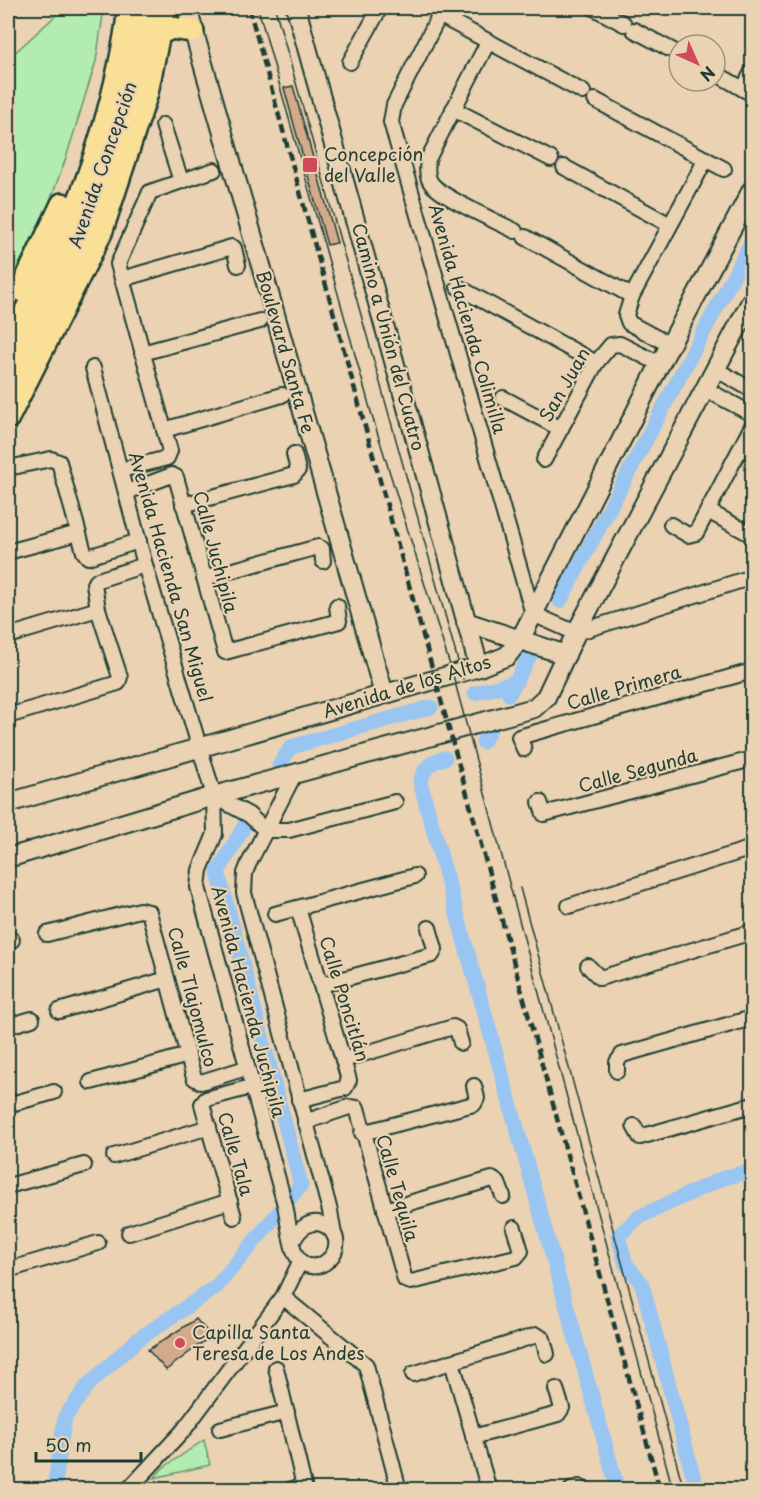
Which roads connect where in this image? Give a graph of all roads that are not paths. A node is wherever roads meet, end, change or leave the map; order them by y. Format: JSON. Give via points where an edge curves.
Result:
{"nodes":[{"id":1,"x":115,"y":8,"type":"edge"},
{"id":2,"x":129,"y":8,"type":"edge"},
{"id":3,"x":145,"y":8,"type":"edge"},
{"id":4,"x":164,"y":8,"type":"edge"},
{"id":5,"x":187,"y":8,"type":"edge"},
{"id":6,"x":296,"y":8,"type":"edge"},
{"id":7,"x":380,"y":8,"type":"edge"},
{"id":8,"x":594,"y":8,"type":"edge"},
{"id":9,"x":441,"y":11,"type":"edge"},
{"id":10,"x":193,"y":31,"type":"junction"},
{"id":11,"x":159,"y":34,"type":"junction"},
{"id":12,"x":488,"y":42,"type":"junction"},
{"id":13,"x":667,"y":48,"type":"edge"},
{"id":14,"x":350,"y":62,"type":"dead end"},
{"id":15,"x":753,"y":72,"type":"edge"},
{"id":16,"x":727,"y":80,"type":"edge"},
{"id":17,"x":748,"y":91,"type":"edge"},
{"id":18,"x":583,"y":92,"type":"dead end"},
{"id":19,"x":595,"y":99,"type":"dead end"},
{"id":20,"x":453,"y":108,"type":"junction"},
{"id":21,"x":163,"y":125,"type":"dead end"},
{"id":22,"x":706,"y":159,"type":"junction"},
{"id":23,"x":724,"y":169,"type":"dead end"},
{"id":24,"x":214,"y":170,"type":"dead end"},
{"id":25,"x":181,"y":181,"type":"junction"},
{"id":26,"x":753,"y":190,"type":"edge"},
{"id":27,"x":670,"y":225,"type":"junction"},
{"id":28,"x":238,"y":265,"type":"dead end"},
{"id":29,"x":122,"y":279,"type":"junction"},
{"id":30,"x":458,"y":287,"type":"dead end"},
{"id":31,"x":632,"y":296,"type":"junction"},
{"id":32,"x":753,"y":300,"type":"edge"},
{"id":33,"x":8,"y":316,"type":"edge"},
{"id":34,"x":260,"y":321,"type":"dead end"},
{"id":35,"x":8,"y":344,"type":"edge"},
{"id":36,"x":670,"y":345,"type":"junction"},
{"id":37,"x":142,"y":353,"type":"junction"},
{"id":38,"x":596,"y":363,"type":"junction"},
{"id":39,"x":660,"y":364,"type":"junction"},
{"id":40,"x":93,"y":368,"type":"dead end"},
{"id":41,"x":715,"y":369,"type":"junction"},
{"id":42,"x":8,"y":380,"type":"edge"},
{"id":43,"x":705,"y":389,"type":"junction"},
{"id":44,"x":753,"y":390,"type":"edge"},
{"id":45,"x":282,"y":395,"type":"dead end"},
{"id":46,"x":503,"y":398,"type":"dead end"},
{"id":47,"x":753,"y":414,"type":"edge"},
{"id":48,"x":8,"y":418,"type":"edge"},
{"id":49,"x":753,"y":426,"type":"edge"},
{"id":50,"x":561,"y":429,"type":"junction"},
{"id":51,"x":164,"y":430,"type":"junction"},
{"id":52,"x":749,"y":444,"type":"edge"},
{"id":53,"x":294,"y":454,"type":"dead end"},
{"id":54,"x":544,"y":460,"type":"dead end"},
{"id":55,"x":8,"y":468,"type":"edge"},
{"id":56,"x":121,"y":470,"type":"junction"},
{"id":57,"x":127,"y":492,"type":"junction"},
{"id":58,"x":183,"y":505,"type":"junction"},
{"id":59,"x":708,"y":511,"type":"junction"},
{"id":60,"x":671,"y":525,"type":"dead end"},
{"id":61,"x":78,"y":533,"type":"junction"},
{"id":62,"x":753,"y":535,"type":"edge"},
{"id":63,"x":139,"y":541,"type":"junction"},
{"id":64,"x":8,"y":552,"type":"edge"},
{"id":65,"x":324,"y":561,"type":"dead end"},
{"id":66,"x":145,"y":565,"type":"junction"},
{"id":67,"x":753,"y":577,"type":"edge"},
{"id":68,"x":204,"y":578,"type":"junction"},
{"id":69,"x":337,"y":606,"type":"dead end"},
{"id":70,"x":99,"y":609,"type":"junction"},
{"id":71,"x":533,"y":614,"type":"junction"},
{"id":72,"x":466,"y":622,"type":"junction"},
{"id":73,"x":576,"y":633,"type":"junction"},
{"id":74,"x":8,"y":636,"type":"edge"},
{"id":75,"x":521,"y":638,"type":"junction"},
{"id":76,"x":566,"y":655,"type":"junction"},
{"id":77,"x":479,"y":667,"type":"junction"},
{"id":78,"x":753,"y":670,"type":"edge"},
{"id":79,"x":384,"y":694,"type":"junction"},
{"id":80,"x":8,"y":716,"type":"edge"},
{"id":81,"x":199,"y":748,"type":"junction"},
{"id":82,"x":524,"y":749,"type":"dead end"},
{"id":83,"x":753,"y":759,"type":"edge"},
{"id":84,"x":295,"y":773,"type":"junction"},
{"id":85,"x":214,"y":796,"type":"junction"},
{"id":86,"x":395,"y":802,"type":"dead end"},
{"id":87,"x":540,"y":802,"type":"dead end"},
{"id":88,"x":8,"y":803,"type":"edge"},
{"id":89,"x":265,"y":830,"type":"junction"},
{"id":90,"x":753,"y":848,"type":"edge"},
{"id":91,"x":8,"y":858,"type":"edge"},
{"id":92,"x":415,"y":876,"type":"dead end"},
{"id":93,"x":569,"y":906,"type":"dead end"},
{"id":94,"x":298,"y":908,"type":"junction"},
{"id":95,"x":275,"y":914,"type":"dead end"},
{"id":96,"x":429,"y":928,"type":"dead end"},
{"id":97,"x":753,"y":933,"type":"edge"},
{"id":98,"x":47,"y":934,"type":"dead end"},
{"id":99,"x":588,"y":966,"type":"dead end"},
{"id":100,"x":167,"y":979,"type":"junction"},
{"id":101,"x":321,"y":985,"type":"junction"},
{"id":102,"x":59,"y":1011,"type":"dead end"},
{"id":103,"x":753,"y":1018,"type":"edge"},
{"id":104,"x":32,"y":1019,"type":"dead end"},
{"id":105,"x":8,"y":1026,"type":"edge"},
{"id":106,"x":461,"y":1043,"type":"dead end"},
{"id":107,"x":188,"y":1055,"type":"junction"},
{"id":108,"x":343,"y":1060,"type":"junction"},
{"id":109,"x":246,"y":1068,"type":"junction"},
{"id":110,"x":617,"y":1071,"type":"dead end"},
{"id":111,"x":91,"y":1082,"type":"dead end"},
{"id":112,"x":474,"y":1086,"type":"dead end"},
{"id":113,"x":251,"y":1087,"type":"junction"},
{"id":114,"x":54,"y":1092,"type":"dead end"},
{"id":115,"x":299,"y":1100,"type":"junction"},
{"id":116,"x":8,"y":1105,"type":"edge"},
{"id":117,"x":753,"y":1105,"type":"edge"},
{"id":118,"x":305,"y":1122,"type":"junction"},
{"id":119,"x":209,"y":1126,"type":"junction"},
{"id":120,"x":634,"y":1126,"type":"dead end"},
{"id":121,"x":362,"y":1133,"type":"junction"},
{"id":122,"x":114,"y":1156,"type":"dead end"},
{"id":123,"x":84,"y":1165,"type":"dead end"},
{"id":124,"x":8,"y":1186,"type":"edge"},
{"id":125,"x":503,"y":1196,"type":"dead end"},
{"id":126,"x":230,"y":1201,"type":"junction"},
{"id":127,"x":385,"y":1210,"type":"junction"},
{"id":128,"x":234,"y":1217,"type":"dead end"},
{"id":129,"x":514,"y":1228,"type":"dead end"},
{"id":130,"x":129,"y":1233,"type":"dead end"},
{"id":131,"x":334,"y":1235,"type":"junction"},
{"id":132,"x":293,"y":1241,"type":"junction"},
{"id":133,"x":98,"y":1243,"type":"dead end"},
{"id":134,"x":300,"y":1262,"type":"junction"},
{"id":135,"x":8,"y":1270,"type":"edge"},
{"id":136,"x":283,"y":1297,"type":"junction"},
{"id":137,"x":547,"y":1354,"type":"dead end"},
{"id":138,"x":452,"y":1362,"type":"junction"},
{"id":139,"x":276,"y":1368,"type":"dead end"},
{"id":140,"x":413,"y":1374,"type":"dead end"},
{"id":141,"x":556,"y":1389,"type":"dead end"},
{"id":142,"x":287,"y":1412,"type":"junction"},
{"id":143,"x":219,"y":1429,"type":"dead end"},
{"id":144,"x":473,"y":1437,"type":"junction"},
{"id":145,"x":305,"y":1488,"type":"edge"},
{"id":146,"x":128,"y":1490,"type":"edge"},
{"id":147,"x":289,"y":1490,"type":"edge"},
{"id":148,"x":399,"y":1490,"type":"edge"},
{"id":149,"x":489,"y":1490,"type":"edge"},
{"id":150,"x":572,"y":1490,"type":"edge"},
{"id":151,"x":584,"y":1490,"type":"edge"}],
"edges":[{"from":1,"to":33,"type":"main road","via":[[107,61],[77,163],[58,213]]},
{"from":2,"to":35,"type":"main road","name":"Avenida Concepción","via":[[123,48],[87,172],[57,250]]},
{"from":3,"to":42,"type":"main road","name":"Avenida Concepción","via":[[134,72],[103,178],[72,255]]},
{"from":4,"to":11,"type":"main road"},
{"from":5,"to":10,"type":"street","name":"Boulevard Santa Fe"},
{"from":6,"to":72,"type":"street","name":"Camino a Unión del Cuatro"},
{"from":7,"to":14,"type":"street"},
{"from":8,"to":13,"type":"street"},
{"from":9,"to":12,"type":"street"},
{"from":9,"to":71,"type":"street","name":"Avenida Hacienda Colimilla","via":[[394,105],[391,122]]},
{"from":10,"to":11,"type":"main road","via":[[171,28]]},
{"from":10,"to":79,"type":"street","name":"Boulevard Santa Fe"},
{"from":11,"to":48,"type":"main road","via":[[147,93],[101,233]]},
{"from":12,"to":18,"type":"street"},
{"from":12,"to":20,"type":"street"},
{"from":15,"to":17,"type":"street"},
{"from":16,"to":17,"type":"street"},
{"from":19,"to":22,"type":"street"},
{"from":20,"to":27,"type":"street"},
{"from":20,"to":31,"type":"street","via":[[428,159],[428,175],[435,186]]},
{"from":21,"to":25,"type":"street"},
{"from":22,"to":23,"type":"street"},
{"from":22,"to":27,"type":"street"},
{"from":24,"to":25,"type":"street"},
{"from":25,"to":29,"type":"street","via":[[147,196],[118,264]]},
{"from":26,"to":36,"type":"street","name":"Avenida de los Altos"},
{"from":27,"to":31,"type":"street"},
{"from":28,"to":29,"type":"street","via":[[232,247]]},
{"from":29,"to":37,"type":"street"},
{"from":30,"to":38,"type":"street"},
{"from":31,"to":36,"type":"street","via":[[626,320]]},
{"from":32,"to":41,"type":"street"},
{"from":34,"to":37,"type":"street"},
{"from":36,"to":39,"type":"street","name":"Avenida de los Altos"},
{"from":37,"to":51,"type":"street"},
{"from":38,"to":39,"type":"street","name":"San Juan","via":[[617,343]]},
{"from":38,"to":50,"type":"street","name":"San Juan"},
{"from":39,"to":71,"type":"street","name":"Avenida de los Altos"},
{"from":40,"to":56,"type":"street","name":"Avenida Hacienda San Miguel"},
{"from":41,"to":43,"type":"street"},
{"from":41,"to":44,"type":"street"},
{"from":43,"to":47,"type":"street"},
{"from":43,"to":73,"type":"street"},
{"from":45,"to":51,"type":"street"},
{"from":46,"to":50,"type":"street"},
{"from":49,"to":52,"type":"street"},
{"from":50,"to":54,"type":"street","name":"San Juan"},
{"from":51,"to":56,"type":"street","via":[[170,451],[167,458]]},
{"from":52,"to":59,"type":"street"},
{"from":53,"to":58,"type":"street","via":[[298,470],[294,475]]},
{"from":55,"to":61,"type":"street","via":[[56,460]]},
{"from":56,"to":57,"type":"street","name":"Avenida Hacienda San Miguel"},
{"from":57,"to":58,"type":"street","name":"Calle Juchipila","via":[[173,475]]},
{"from":57,"to":63,"type":"street","name":"Avenida Hacienda San Miguel"},
{"from":58,"to":68,"type":"street","name":"Calle Juchipila"},
{"from":59,"to":60,"type":"street","via":[[692,536]]},
{"from":59,"to":62,"type":"street"},
{"from":61,"to":63,"type":"street","via":[[87,556]]},
{"from":61,"to":64,"type":"street"},
{"from":63,"to":66,"type":"street","name":"Avenida Hacienda San Miguel"},
{"from":65,"to":68,"type":"street","via":[[318,547]]},
{"from":66,"to":70,"type":"street","via":[[96,581]]},
{"from":66,"to":81,"type":"street","name":"Avenida Hacienda San Miguel"},
{"from":67,"to":73,"type":"street"},
{"from":68,"to":69,"type":"street","name":"Calle Juchipila","via":[[225,652],[339,621]]},
{"from":70,"to":74,"type":"street"},
{"from":70,"to":80,"type":"street","via":[[120,680],[116,685]]},
{"from":71,"to":73,"type":"street"},
{"from":71,"to":75,"type":"street","name":"Avenida de los Altos"},
{"from":72,"to":75,"type":"street"},
{"from":72,"to":77,"type":"street","name":"Camino a Unión del Cuatro"},
{"from":73,"to":76,"type":"street"},
{"from":75,"to":76,"type":"street"},
{"from":75,"to":77,"type":"street","name":"Avenida de los Altos","via":[[507,656]]},
{"from":76,"to":84,"type":"street","via":[[546,697],[534,708]]},
{"from":77,"to":79,"type":"street","name":"Avenida de los Altos"},
{"from":78,"to":82,"type":"street","name":"Calle Primera","via":[[519,737]]},
{"from":79,"to":81,"type":"street","name":"Avenida de los Altos"},
{"from":81,"to":85,"type":"street","name":"Avenida Hacienda San Miguel"},
{"from":81,"to":88,"type":"street","name":"Avenida de los Altos"},
{"from":83,"to":87,"type":"street","name":"Calle Segunda","via":[[544,814]]},
{"from":84,"to":85,"type":"street"},
{"from":84,"to":89,"type":"street","name":"Avenida Hacienda Juchipila"},
{"from":85,"to":89,"type":"street","via":[[249,815]]},
{"from":85,"to":91,"type":"street"},
{"from":85,"to":109,"type":"street","name":"Avenida Hacienda Juchipila","via":[[215,834],[200,870],[198,887]]},
{"from":86,"to":89,"type":"street","via":[[289,830]]},
{"from":89,"to":115,"type":"street","name":"Avenida Hacienda Juchipila","via":[[245,873],[244,894]]},
{"from":90,"to":93,"type":"street"},
{"from":92,"to":94,"type":"street"},
{"from":94,"to":95,"type":"street"},
{"from":94,"to":101,"type":"street","name":"Calle Poncitlán"},
{"from":96,"to":101,"type":"street","via":[[435,949],[432,955]]},
{"from":97,"to":99,"type":"street","via":[[600,978]]},
{"from":98,"to":100,"type":"street","name":"Calle Tlajomulco","via":[[145,910],[152,916]]},
{"from":100,"to":102,"type":"street"},
{"from":100,"to":107,"type":"street","name":"Calle Tlajomulco"},
{"from":101,"to":108,"type":"street","name":"Calle Poncitlán"},
{"from":103,"to":110,"type":"street","via":[[622,1055]]},
{"from":104,"to":105,"type":"street"},
{"from":106,"to":108,"type":"street","via":[[453,1027]]},
{"from":107,"to":109,"type":"street","name":"Calle Tlajomulco","via":[[198,1082]]},
{"from":107,"to":111,"type":"street"},
{"from":108,"to":115,"type":"street","name":"Calle Poncitlán","via":[[349,1080],[345,1088]]},
{"from":109,"to":113,"type":"street","name":"Avenida Hacienda Juchipila"},
{"from":112,"to":121,"type":"street","via":[[474,1104]]},
{"from":113,"to":119,"type":"street","name":"Calle Tala","via":[[203,1102]]},
{"from":113,"to":132,"type":"street","name":"Avenida Hacienda Juchipila"},
{"from":114,"to":116,"type":"street"},
{"from":115,"to":118,"type":"street","name":"Avenida Hacienda Juchipila"},
{"from":117,"to":120,"type":"street","via":[[640,1137]]},
{"from":118,"to":121,"type":"street","name":"Calle Tequila","via":[[355,1106]]},
{"from":118,"to":131,"type":"street","name":"Avenida Hacienda Juchipila"},
{"from":119,"to":122,"type":"street"},
{"from":119,"to":126,"type":"street","name":"Calle Tala"},
{"from":121,"to":127,"type":"street","name":"Calle Tequila"},
{"from":123,"to":124,"type":"street"},
{"from":125,"to":127,"type":"street","via":[[492,1179]]},
{"from":126,"to":128,"type":"street","name":"Calle Tala"},
{"from":126,"to":130,"type":"street"},
{"from":127,"to":129,"type":"street","name":"Calle Tequila","via":[[405,1280],[411,1282],[518,1256],[521,1251]]},
{"from":131,"to":132,"type":"street","via":[[315,1223],[298,1231]]},
{"from":131,"to":134,"type":"street","via":[[334,1254],[327,1263],[317,1267]]},
{"from":132,"to":134,"type":"street"},
{"from":133,"to":135,"type":"street"},
{"from":134,"to":136,"type":"street"},
{"from":136,"to":146,"type":"street","via":[[183,1431]]},
{"from":136,"to":148,"type":"street","via":[[366,1365]]},
{"from":137,"to":138,"type":"street","via":[[543,1339],[537,1335]]},
{"from":138,"to":140,"type":"street"},
{"from":138,"to":144,"type":"street"},
{"from":139,"to":142,"type":"street"},
{"from":141,"to":144,"type":"street","via":[[562,1408],[558,1414]]},
{"from":142,"to":143,"type":"street"},
{"from":142,"to":145,"type":"street"},
{"from":144,"to":149,"type":"street"},
{"from":145,"to":147,"type":"street"},
{"from":150,"to":151,"type":"street"}]}
